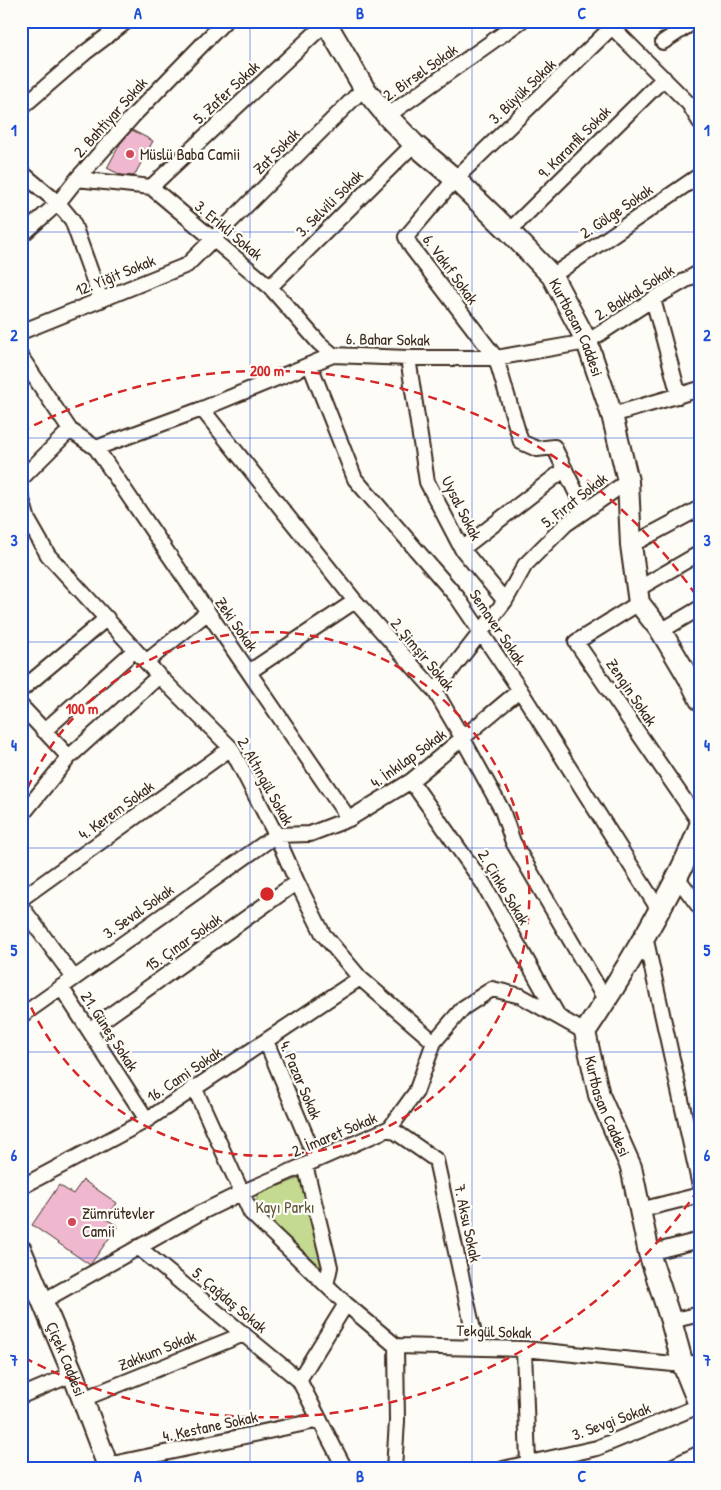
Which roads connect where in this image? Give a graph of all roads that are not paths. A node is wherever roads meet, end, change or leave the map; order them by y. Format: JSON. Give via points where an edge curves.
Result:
{"nodes":[{"id":1,"x":127,"y":21,"type":"edge"},
{"id":2,"x":521,"y":21,"type":"edge"},
{"id":3,"x":695,"y":21,"type":"edge"},
{"id":4,"x":224,"y":22,"type":"edge"},
{"id":5,"x":326,"y":22,"type":"edge"},
{"id":6,"x":610,"y":24,"type":"edge"},
{"id":7,"x":663,"y":42,"type":"dead end"},
{"id":8,"x":664,"y":78,"type":"junction"},
{"id":9,"x":364,"y":88,"type":"junction"},
{"id":10,"x":21,"y":108,"type":"edge"},
{"id":11,"x":387,"y":116,"type":"junction"},
{"id":12,"x":700,"y":122,"type":"edge"},
{"id":13,"x":414,"y":144,"type":"junction"},
{"id":14,"x":21,"y":172,"type":"edge"},
{"id":15,"x":700,"y":175,"type":"edge"},
{"id":16,"x":77,"y":179,"type":"junction"},
{"id":17,"x":455,"y":179,"type":"junction"},
{"id":18,"x":151,"y":187,"type":"junction"},
{"id":19,"x":58,"y":204,"type":"junction"},
{"id":20,"x":509,"y":231,"type":"junction"},
{"id":21,"x":21,"y":236,"type":"edge"},
{"id":22,"x":212,"y":238,"type":"junction"},
{"id":23,"x":700,"y":272,"type":"edge"},
{"id":24,"x":552,"y":276,"type":"junction"},
{"id":25,"x":270,"y":287,"type":"junction"},
{"id":26,"x":654,"y":299,"type":"junction"},
{"id":27,"x":101,"y":300,"type":"junction"},
{"id":28,"x":21,"y":332,"type":"edge"},
{"id":29,"x":587,"y":342,"type":"junction"},
{"id":30,"x":333,"y":355,"type":"junction"},
{"id":31,"x":21,"y":357,"type":"edge"},
{"id":32,"x":408,"y":358,"type":"junction"},
{"id":33,"x":496,"y":358,"type":"junction"},
{"id":34,"x":310,"y":365,"type":"junction"},
{"id":35,"x":700,"y":389,"type":"edge"},
{"id":36,"x":679,"y":396,"type":"junction"},
{"id":37,"x":202,"y":409,"type":"junction"},
{"id":38,"x":612,"y":414,"type":"junction"},
{"id":39,"x":70,"y":430,"type":"junction"},
{"id":40,"x":96,"y":448,"type":"junction"},
{"id":41,"x":565,"y":469,"type":"junction"},
{"id":42,"x":21,"y":479,"type":"edge"},
{"id":43,"x":628,"y":481,"type":"junction"},
{"id":44,"x":21,"y":496,"type":"edge"},
{"id":45,"x":700,"y":508,"type":"edge"},
{"id":46,"x":585,"y":510,"type":"junction"},
{"id":47,"x":631,"y":545,"type":"junction"},
{"id":48,"x":462,"y":548,"type":"junction"},
{"id":49,"x":700,"y":553,"type":"edge"},
{"id":50,"x":637,"y":596,"type":"junction"},
{"id":51,"x":355,"y":601,"type":"junction"},
{"id":52,"x":505,"y":601,"type":"junction"},
{"id":53,"x":700,"y":608,"type":"edge"},
{"id":54,"x":208,"y":612,"type":"junction"},
{"id":55,"x":107,"y":618,"type":"junction"},
{"id":56,"x":661,"y":632,"type":"junction"},
{"id":57,"x":481,"y":634,"type":"junction"},
{"id":58,"x":136,"y":650,"type":"junction"},
{"id":59,"x":146,"y":662,"type":"junction"},
{"id":60,"x":249,"y":672,"type":"junction"},
{"id":61,"x":159,"y":676,"type":"junction"},
{"id":62,"x":23,"y":685,"type":"edge"},
{"id":63,"x":520,"y":690,"type":"junction"},
{"id":64,"x":435,"y":691,"type":"junction"},
{"id":65,"x":700,"y":700,"type":"edge"},
{"id":66,"x":21,"y":706,"type":"edge"},
{"id":67,"x":44,"y":731,"type":"junction"},
{"id":68,"x":463,"y":739,"type":"junction"},
{"id":69,"x":230,"y":748,"type":"junction"},
{"id":70,"x":69,"y":757,"type":"junction"},
{"id":71,"x":411,"y":781,"type":"junction"},
{"id":72,"x":21,"y":816,"type":"edge"},
{"id":73,"x":349,"y":819,"type":"junction"},
{"id":74,"x":700,"y":824,"type":"edge"},
{"id":75,"x":276,"y":835,"type":"junction"},
{"id":76,"x":677,"y":877,"type":"junction"},
{"id":77,"x":297,"y":882,"type":"junction"},
{"id":78,"x":21,"y":899,"type":"edge"},
{"id":79,"x":21,"y":906,"type":"edge"},
{"id":80,"x":700,"y":908,"type":"edge"},
{"id":81,"x":659,"y":910,"type":"junction"},
{"id":82,"x":645,"y":936,"type":"junction"},
{"id":83,"x":74,"y":978,"type":"junction"},
{"id":84,"x":360,"y":978,"type":"junction"},
{"id":85,"x":61,"y":987,"type":"junction"},
{"id":86,"x":606,"y":1001,"type":"junction"},
{"id":87,"x":21,"y":1016,"type":"edge"},
{"id":88,"x":558,"y":1017,"type":"junction"},
{"id":89,"x":89,"y":1030,"type":"junction"},
{"id":90,"x":585,"y":1032,"type":"junction"},
{"id":91,"x":266,"y":1041,"type":"junction"},
{"id":92,"x":434,"y":1042,"type":"junction"},
{"id":93,"x":194,"y":1088,"type":"junction"},
{"id":94,"x":147,"y":1120,"type":"junction"},
{"id":95,"x":390,"y":1128,"type":"junction"},
{"id":96,"x":311,"y":1162,"type":"junction"},
{"id":97,"x":700,"y":1186,"type":"edge"},
{"id":98,"x":21,"y":1188,"type":"edge"},
{"id":99,"x":241,"y":1193,"type":"junction"},
{"id":100,"x":700,"y":1196,"type":"edge"},
{"id":101,"x":640,"y":1210,"type":"junction"},
{"id":102,"x":700,"y":1240,"type":"edge"},
{"id":103,"x":138,"y":1247,"type":"junction"},
{"id":104,"x":21,"y":1250,"type":"edge"},
{"id":105,"x":649,"y":1253,"type":"junction"},
{"id":106,"x":326,"y":1285,"type":"junction"},
{"id":107,"x":43,"y":1301,"type":"junction"},
{"id":108,"x":346,"y":1304,"type":"junction"},
{"id":109,"x":700,"y":1314,"type":"edge"},
{"id":110,"x":671,"y":1321,"type":"junction"},
{"id":111,"x":244,"y":1334,"type":"junction"},
{"id":112,"x":396,"y":1346,"type":"junction"},
{"id":113,"x":477,"y":1348,"type":"junction"},
{"id":114,"x":524,"y":1349,"type":"junction"},
{"id":115,"x":691,"y":1363,"type":"edge"},
{"id":116,"x":73,"y":1374,"type":"junction"},
{"id":117,"x":300,"y":1380,"type":"junction"},
{"id":118,"x":21,"y":1396,"type":"edge"},
{"id":119,"x":83,"y":1399,"type":"junction"},
{"id":120,"x":699,"y":1406,"type":"edge"},
{"id":121,"x":320,"y":1420,"type":"junction"},
{"id":122,"x":700,"y":1453,"type":"edge"},
{"id":123,"x":528,"y":1463,"type":"junction"},
{"id":124,"x":108,"y":1467,"type":"edge"},
{"id":125,"x":345,"y":1469,"type":"edge"},
{"id":126,"x":394,"y":1469,"type":"edge"},
{"id":127,"x":503,"y":1469,"type":"edge"},
{"id":128,"x":667,"y":1469,"type":"edge"}],
"edges":[{"from":1,"to":10,"type":"street"},
{"from":2,"to":11,"type":"street","name":"2. Birsel Sokak"},
{"from":3,"to":7,"type":"street"},
{"from":4,"to":16,"type":"street","name":"2. Bahtiyar Sokak"},
{"from":5,"to":9,"type":"main road","name":"Kurtbasan Caddesi"},
{"from":5,"to":18,"type":"street","name":"5. Zafer Sokak"},
{"from":6,"to":8,"type":"street"},
{"from":6,"to":17,"type":"street","name":"3. Büyük Sokak"},
{"from":8,"to":12,"type":"street","via":[[689,104]]},
{"from":8,"to":20,"type":"street","name":"9. Karanfil Sokak"},
{"from":9,"to":11,"type":"main road","name":"Kurtbasan Caddesi"},
{"from":9,"to":22,"type":"street","name":"Zat Sokak"},
{"from":11,"to":13,"type":"main road","name":"Kurtbasan Caddesi"},
{"from":13,"to":17,"type":"main road","name":"Kurtbasan Caddesi"},
{"from":13,"to":25,"type":"street","name":"3. Selvili Sokak"},
{"from":14,"to":19,"type":"street"},
{"from":15,"to":24,"type":"street","name":"2. Gölge Sokak"},
{"from":16,"to":18,"type":"street"},
{"from":16,"to":19,"type":"street","name":"2. Bahtiyar Sokak"},
{"from":17,"to":20,"type":"main road","name":"Kurtbasan Caddesi"},
{"from":17,"to":33,"type":"street","name":"6. Vakıf Sokak","via":[[406,237]]},
{"from":18,"to":22,"type":"street","name":"3. Erikli Sokak"},
{"from":19,"to":21,"type":"street","name":"2. Bahtiyar Sokak"},
{"from":19,"to":27,"type":"street","via":[[72,220]]},
{"from":20,"to":24,"type":"main road","name":"Kurtbasan Caddesi"},
{"from":22,"to":25,"type":"street","name":"3. Erikli Sokak"},
{"from":22,"to":27,"type":"street","name":"12. Yiğit Sokak","via":[[187,265]]},
{"from":23,"to":26,"type":"street","name":"2. Bakkal Sokak"},
{"from":24,"to":29,"type":"main road","name":"Kurtbasan Caddesi"},
{"from":25,"to":30,"type":"street","name":"3. Erikli Sokak","via":[[318,343]]},
{"from":26,"to":29,"type":"street","name":"2. Bakkal Sokak"},
{"from":26,"to":36,"type":"street"},
{"from":27,"to":28,"type":"street","name":"12. Yiğit Sokak"},
{"from":29,"to":33,"type":"street","name":"6. Bahar Sokak"},
{"from":29,"to":38,"type":"main road","name":"Kurtbasan Caddesi"},
{"from":30,"to":32,"type":"street","name":"6. Bahar Sokak"},
{"from":30,"to":34,"type":"street","name":"6. Bahar Sokak"},
{"from":31,"to":39,"type":"street"},
{"from":32,"to":33,"type":"street","name":"6. Bahar Sokak"},
{"from":32,"to":48,"type":"street","name":"Uysal Sokak","via":[[427,482]]},
{"from":33,"to":41,"type":"street","via":[[520,442],[538,449],[554,447]]},
{"from":34,"to":37,"type":"street","name":"6. Bahar Sokak"},
{"from":34,"to":57,"type":"street","name":"Semaver Sokak","via":[[356,479],[457,597]]},
{"from":35,"to":36,"type":"street"},
{"from":36,"to":38,"type":"street"},
{"from":37,"to":40,"type":"street","name":"6. Bahar Sokak"},
{"from":37,"to":51,"type":"street","name":"2. Şimşir Sokak"},
{"from":38,"to":43,"type":"main road","name":"Kurtbasan Caddesi"},
{"from":39,"to":40,"type":"street"},
{"from":39,"to":42,"type":"street"},
{"from":40,"to":54,"type":"street","name":"Zeki Sokak"},
{"from":41,"to":46,"type":"street"},
{"from":41,"to":48,"type":"street"},
{"from":43,"to":46,"type":"street","name":"5. Fırat Sokak"},
{"from":43,"to":47,"type":"main road","name":"Kurtbasan Caddesi"},
{"from":44,"to":55,"type":"street","name":"2. Altıngül Sokak","via":[[28,520],[48,555]]},
{"from":45,"to":47,"type":"street"},
{"from":46,"to":52,"type":"street","name":"5. Fırat Sokak","via":[[566,524],[525,565]]},
{"from":47,"to":50,"type":"main road","name":"Kurtbasan Caddesi"},
{"from":48,"to":52,"type":"street","name":"Uysal Sokak"},
{"from":49,"to":50,"type":"street"},
{"from":50,"to":56,"type":"main road"},
{"from":50,"to":74,"type":"street","name":"Zengin Sokak","via":[[576,642]]},
{"from":51,"to":60,"type":"street"},
{"from":51,"to":64,"type":"street","name":"2. Şimşir Sokak"},
{"from":52,"to":57,"type":"street","name":"5. Fırat Sokak"},
{"from":53,"to":56,"type":"street"},
{"from":54,"to":59,"type":"street"},
{"from":54,"to":60,"type":"street","name":"Zeki Sokak"},
{"from":55,"to":58,"type":"street","name":"2. Altıngül Sokak"},
{"from":55,"to":62,"type":"street"},
{"from":56,"to":65,"type":"main road"},
{"from":57,"to":63,"type":"street","name":"Semaver Sokak"},
{"from":57,"to":64,"type":"street","name":"5. Fırat Sokak"},
{"from":58,"to":59,"type":"street","name":"2. Altıngül Sokak"},
{"from":58,"to":67,"type":"street"},
{"from":59,"to":61,"type":"street","name":"2. Altıngül Sokak"},
{"from":60,"to":73,"type":"street","name":"Zeki Sokak"},
{"from":61,"to":69,"type":"street","name":"2. Altıngül Sokak"},
{"from":61,"to":70,"type":"street"},
{"from":63,"to":68,"type":"street","name":"4. İnkılap Sokak"},
{"from":63,"to":81,"type":"street","name":"Semaver Sokak"},
{"from":64,"to":68,"type":"street","name":"2. Şimşir Sokak"},
{"from":66,"to":67,"type":"street"},
{"from":67,"to":70,"type":"street"},
{"from":68,"to":71,"type":"street","name":"4. İnkılap Sokak"},
{"from":68,"to":86,"type":"street","name":"2. Şimşir Sokak","via":[[502,810],[513,842]]},
{"from":69,"to":75,"type":"street","name":"2. Altıngül Sokak"},
{"from":69,"to":78,"type":"street","name":"4. Kerem Sokak"},
{"from":70,"to":72,"type":"street"},
{"from":71,"to":73,"type":"street","name":"4. İnkılap Sokak"},
{"from":71,"to":88,"type":"street","name":"2. Çinko Sokak","via":[[483,883]]},
{"from":73,"to":75,"type":"street","name":"4. İnkılap Sokak","via":[[310,834]]},
{"from":74,"to":76,"type":"main road"},
{"from":75,"to":77,"type":"street","name":"2. Altıngül Sokak"},
{"from":75,"to":83,"type":"street","name":"3. Seval Sokak"},
{"from":76,"to":80,"type":"street"},
{"from":76,"to":81,"type":"main road"},
{"from":77,"to":84,"type":"street","name":"2. Altıngül Sokak","via":[[323,934]]},
{"from":77,"to":89,"type":"street","name":"15. Çınar Sokak"},
{"from":79,"to":83,"type":"street"},
{"from":81,"to":82,"type":"main road"},
{"from":82,"to":86,"type":"main road"},
{"from":82,"to":97,"type":"street"},
{"from":83,"to":85,"type":"street","name":"3. Seval Sokak"},
{"from":84,"to":91,"type":"street","name":"16. Cami Sokak"},
{"from":84,"to":92,"type":"street","name":"2. Altıngül Sokak"},
{"from":85,"to":87,"type":"street","name":"3. Seval Sokak"},
{"from":85,"to":89,"type":"street","name":"21. Güneş Sokak"},
{"from":86,"to":90,"type":"main road"},
{"from":88,"to":90,"type":"street","name":"2. İmaret Sokak"},
{"from":88,"to":92,"type":"street","name":"2. İmaret Sokak","via":[[521,996],[492,989],[463,1008]]},
{"from":89,"to":94,"type":"street","name":"21. Güneş Sokak"},
{"from":90,"to":101,"type":"main road","name":"Kurtbasan Caddesi","via":[[599,1095],[631,1167]]},
{"from":91,"to":93,"type":"street","name":"16. Cami Sokak"},
{"from":91,"to":96,"type":"street","name":"4. Pazar Sokak"},
{"from":92,"to":95,"type":"street","name":"2. İmaret Sokak","via":[[416,1092]]},
{"from":93,"to":94,"type":"street","name":"16. Cami Sokak"},
{"from":93,"to":99,"type":"street"},
{"from":94,"to":98,"type":"street","name":"16. Cami Sokak"},
{"from":95,"to":96,"type":"street","name":"2. İmaret Sokak"},
{"from":95,"to":113,"type":"street","name":"7. Aksu Sokak","via":[[436,1160]]},
{"from":96,"to":99,"type":"street","name":"2. İmaret Sokak"},
{"from":96,"to":106,"type":"street","via":[[330,1267]]},
{"from":99,"to":103,"type":"street","name":"2. İmaret Sokak"},
{"from":99,"to":106,"type":"street","via":[[251,1213]]},
{"from":100,"to":101,"type":"street"},
{"from":101,"to":105,"type":"main road","name":"Kurtbasan Caddesi"},
{"from":102,"to":105,"type":"street"},
{"from":103,"to":107,"type":"street","name":"2. İmaret Sokak"},
{"from":103,"to":111,"type":"street","name":"5. Çağdaş Sokak"},
{"from":104,"to":107,"type":"main road","name":"Çiçek Caddesi"},
{"from":105,"to":110,"type":"main road","name":"Kurtbasan Caddesi"},
{"from":106,"to":108,"type":"street"},
{"from":107,"to":116,"type":"main road","name":"Çiçek Caddesi"},
{"from":108,"to":112,"type":"street"},
{"from":108,"to":117,"type":"street"},
{"from":109,"to":110,"type":"street"},
{"from":110,"to":115,"type":"main road","name":"Kurtbasan Caddesi"},
{"from":111,"to":117,"type":"street","name":"5. Çağdaş Sokak"},
{"from":111,"to":119,"type":"street","name":"Zakkum Sokak"},
{"from":112,"to":113,"type":"street","name":"Tekgül Sokak"},
{"from":112,"to":126,"type":"street"},
{"from":113,"to":114,"type":"street","name":"Tekgül Sokak"},
{"from":114,"to":115,"type":"street","name":"Tekgül Sokak"},
{"from":114,"to":123,"type":"street"},
{"from":115,"to":120,"type":"main road","name":"Kurtbasan Caddesi"},
{"from":116,"to":118,"type":"street"},
{"from":116,"to":119,"type":"main road","name":"Çiçek Caddesi"},
{"from":117,"to":121,"type":"street","name":"5. Çağdaş Sokak"},
{"from":119,"to":124,"type":"main road","name":"Çiçek Caddesi"},
{"from":120,"to":123,"type":"street","name":"3. Sevgi Sokak","via":[[597,1448]]},
{"from":121,"to":124,"type":"street","name":"4. Kestane Sokak"},
{"from":121,"to":125,"type":"street","name":"5. Çağdaş Sokak"},
{"from":122,"to":128,"type":"street"},
{"from":123,"to":127,"type":"street","name":"3. Sevgi Sokak"}]}
